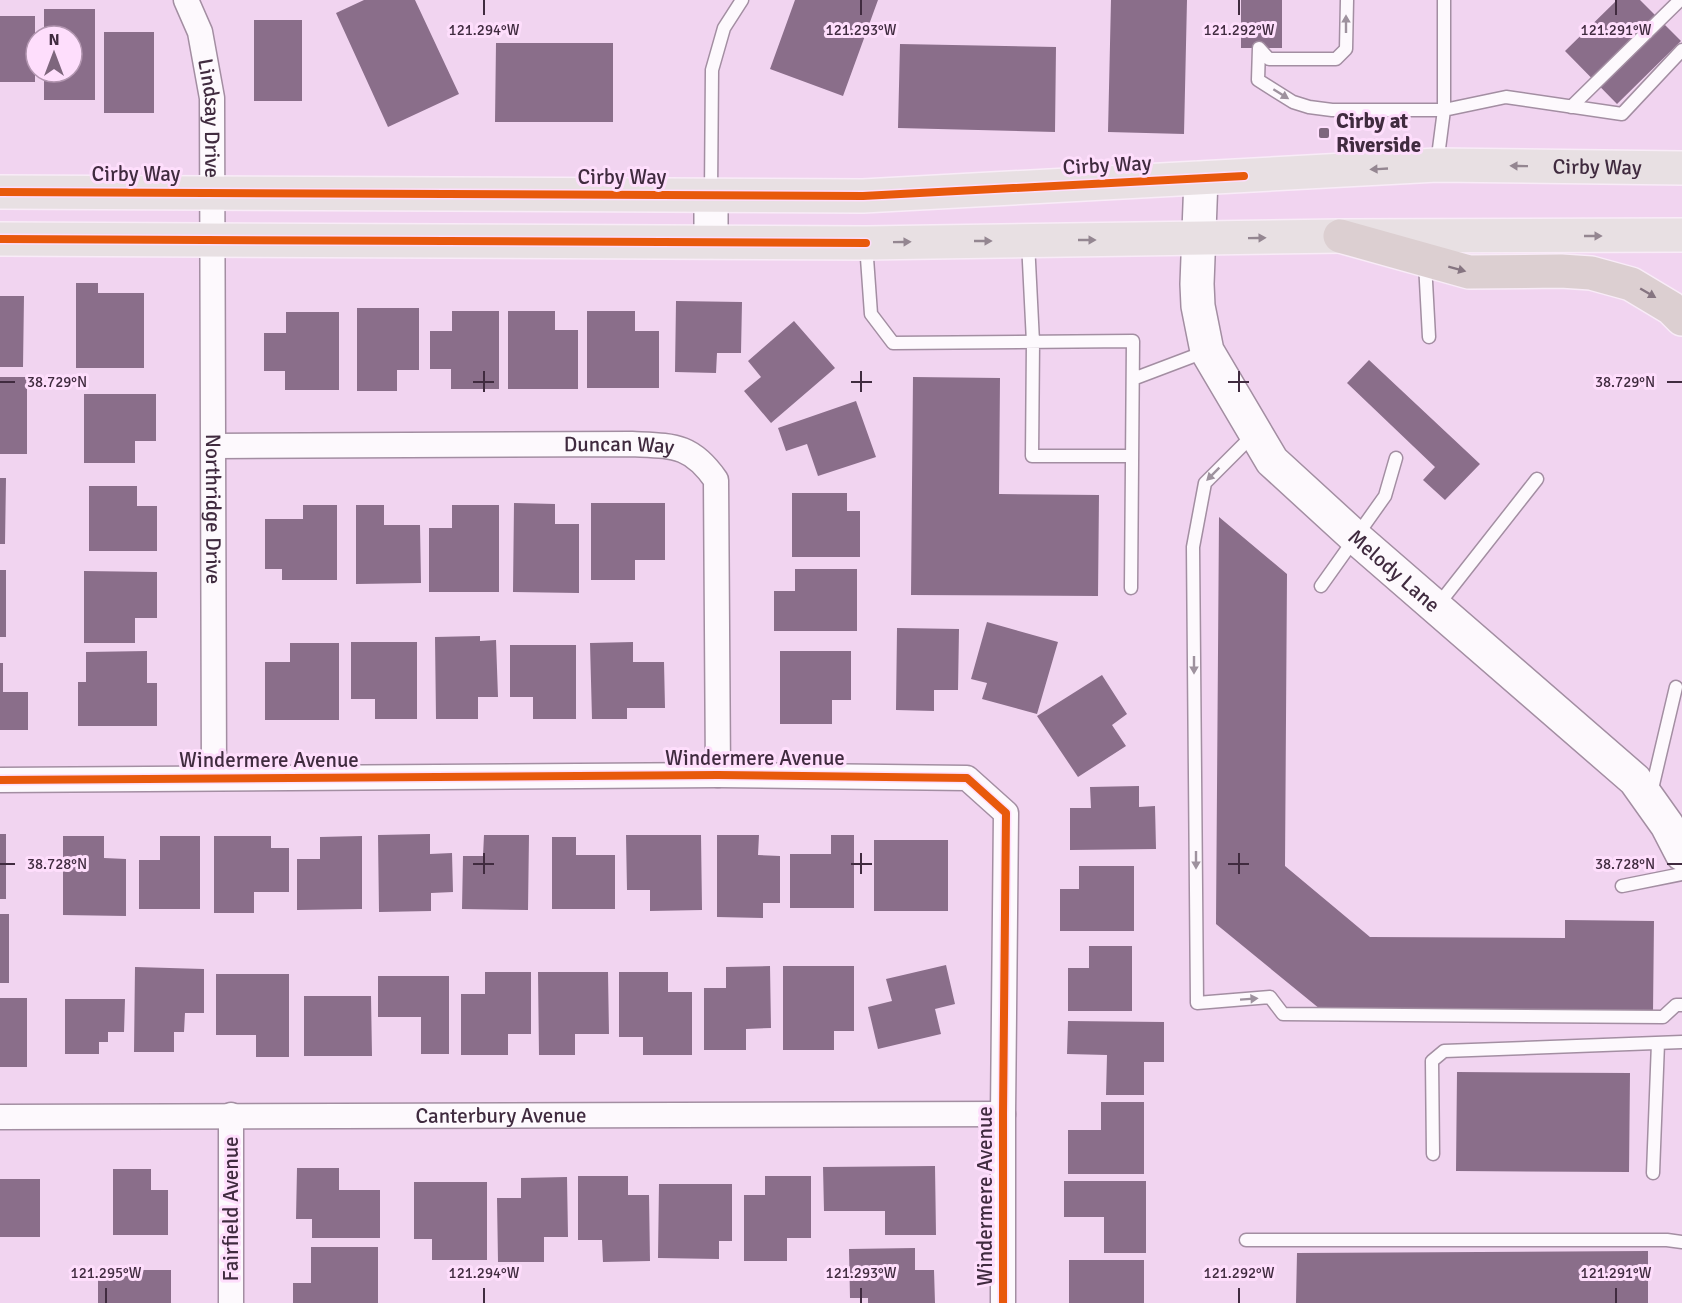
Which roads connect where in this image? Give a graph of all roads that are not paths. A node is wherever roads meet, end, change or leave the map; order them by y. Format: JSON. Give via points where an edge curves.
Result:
{"nodes":[{"id":1,"x":186,"y":0,"type":"edge"},
{"id":2,"x":742,"y":0,"type":"edge"},
{"id":3,"x":1347,"y":0,"type":"edge"},
{"id":4,"x":1444,"y":0,"type":"edge"},
{"id":5,"x":1680,"y":0,"type":"edge"},
{"id":6,"x":1682,"y":50,"type":"edge"},
{"id":7,"x":1571,"y":107,"type":"junction"},
{"id":8,"x":1444,"y":110,"type":"junction"},
{"id":9,"x":1437,"y":165,"type":"junction"},
{"id":10,"x":1682,"y":168,"type":"edge"},
{"id":11,"x":1201,"y":178,"type":"junction"},
{"id":12,"x":0,"y":192,"type":"edge"},
{"id":13,"x":213,"y":193,"type":"junction"},
{"id":14,"x":711,"y":195,"type":"junction"},
{"id":15,"x":1682,"y":235,"type":"edge"},
{"id":16,"x":1340,"y":236,"type":"junction"},
{"id":17,"x":0,"y":239,"type":"edge"},
{"id":18,"x":1199,"y":239,"type":"junction"},
{"id":19,"x":213,"y":240,"type":"junction"},
{"id":20,"x":1028,"y":241,"type":"junction"},
{"id":21,"x":711,"y":242,"type":"junction"},
{"id":22,"x":866,"y":243,"type":"junction"},
{"id":23,"x":1425,"y":260,"type":"junction"},
{"id":24,"x":1682,"y":319,"type":"edge"},
{"id":25,"x":1429,"y":336,"type":"dead end"},
{"id":26,"x":1033,"y":342,"type":"junction"},
{"id":27,"x":1207,"y":351,"type":"junction"},
{"id":28,"x":1133,"y":379,"type":"junction"},
{"id":29,"x":1255,"y":433,"type":"junction"},
{"id":30,"x":214,"y":446,"type":"junction"},
{"id":31,"x":1132,"y":456,"type":"junction"},
{"id":32,"x":1396,"y":458,"type":"dead end"},
{"id":33,"x":1537,"y":479,"type":"dead end"},
{"id":34,"x":1355,"y":537,"type":"junction"},
{"id":35,"x":1321,"y":586,"type":"dead end"},
{"id":36,"x":1131,"y":588,"type":"dead end"},
{"id":37,"x":1437,"y":606,"type":"junction"},
{"id":38,"x":1676,"y":687,"type":"dead end"},
{"id":39,"x":718,"y":775,"type":"junction"},
{"id":40,"x":214,"y":778,"type":"junction"},
{"id":41,"x":0,"y":780,"type":"edge"},
{"id":42,"x":1649,"y":800,"type":"junction"},
{"id":43,"x":1682,"y":854,"type":"edge"},
{"id":44,"x":1682,"y":874,"type":"edge"},
{"id":45,"x":1622,"y":886,"type":"dead end"},
{"id":46,"x":1682,"y":1005,"type":"edge"},
{"id":47,"x":1682,"y":1042,"type":"edge"},
{"id":48,"x":1658,"y":1043,"type":"junction"},
{"id":49,"x":1003,"y":1114,"type":"junction"},
{"id":50,"x":231,"y":1115,"type":"junction"},
{"id":51,"x":0,"y":1117,"type":"edge"},
{"id":52,"x":1433,"y":1154,"type":"dead end"},
{"id":53,"x":1653,"y":1173,"type":"dead end"},
{"id":54,"x":1246,"y":1240,"type":"dead end"},
{"id":55,"x":1682,"y":1242,"type":"edge"},
{"id":56,"x":231,"y":1303,"type":"edge"},
{"id":57,"x":1003,"y":1303,"type":"edge"}],
"edges":[{"from":1,"to":13,"type":"street","name":"Lindsay Drive","via":[[200,32],[212,98]]},
{"from":2,"to":14,"type":"lane","via":[[724,28],[712,70]]},
{"from":3,"to":8,"type":"lane","via":[[1346,49],[1336,59],[1269,59],[1259,48],[1258,80],[1293,102],[1332,110]]},
{"from":4,"to":8,"type":"lane"},
{"from":5,"to":7,"type":"lane"},
{"from":6,"to":7,"type":"lane","via":[[1622,114]]},
{"from":7,"to":8,"type":"lane","via":[[1506,97]]},
{"from":8,"to":9,"type":"lane"},
{"from":10,"to":9,"type":"main road","name":"Cirby Way","one_way":true},
{"from":9,"to":11,"type":"main road","name":"Cirby Way","one_way":true},
{"from":11,"to":14,"type":"main road","name":"Cirby Way","via":[[863,196]]},
{"from":11,"to":18,"type":"street","name":"Melody Lane"},
{"from":12,"to":13,"type":"main road","name":"Cirby Way"},
{"from":13,"to":14,"type":"main road","name":"Cirby Way"},
{"from":13,"to":19,"type":"street","name":"Lindsay Drive"},
{"from":14,"to":21,"type":"street"},
{"from":16,"to":15,"type":"main road","one_way":true},
{"from":18,"to":16,"type":"main road","one_way":true},
{"from":16,"to":23,"type":"highway"},
{"from":17,"to":19,"type":"main road"},
{"from":20,"to":18,"type":"main road","one_way":true},
{"from":18,"to":27,"type":"street","name":"Melody Lane","via":[[1198,306]]},
{"from":19,"to":21,"type":"main road"},
{"from":19,"to":30,"type":"street","name":"Northridge Drive"},
{"from":22,"to":20,"type":"main road","one_way":true},
{"from":20,"to":26,"type":"lane"},
{"from":21,"to":22,"type":"main road"},
{"from":22,"to":26,"type":"lane","via":[[871,314],[892,343]]},
{"from":23,"to":24,"type":"highway","one_way":true,"via":[[1469,272],[1591,273],[1631,284]]},
{"from":23,"to":25,"type":"lane"},
{"from":26,"to":28,"type":"lane","via":[[1133,341]]},
{"from":26,"to":31,"type":"lane","via":[[1032,456]]},
{"from":27,"to":28,"type":"lane"},
{"from":27,"to":29,"type":"street","name":"Melody Lane"},
{"from":28,"to":31,"type":"lane"},
{"from":29,"to":34,"type":"street","name":"Melody Lane","via":[[1272,461]]},
{"from":29,"to":46,"type":"lane","one_way":true,"via":[[1205,483],[1193,547],[1197,1003],[1270,997],[1283,1014],[1663,1017],[1676,1005]]},
{"from":30,"to":39,"type":"street","name":"Duncan Way","via":[[632,444],[684,450],[705,464],[716,480]]},
{"from":30,"to":40,"type":"street","name":"Northridge Drive"},
{"from":31,"to":36,"type":"lane"},
{"from":32,"to":34,"type":"lane","via":[[1385,496]]},
{"from":33,"to":37,"type":"lane"},
{"from":34,"to":35,"type":"lane"},
{"from":34,"to":37,"type":"street","name":"Melody Lane"},
{"from":37,"to":42,"type":"street","name":"Melody Lane","via":[[1635,780]]},
{"from":38,"to":42,"type":"lane"},
{"from":39,"to":40,"type":"street","name":"Windermere Avenue"},
{"from":39,"to":49,"type":"street","name":"Windermere Avenue","via":[[967,778],[1006,813]]},
{"from":40,"to":41,"type":"street","name":"Windermere Avenue"},
{"from":42,"to":43,"type":"street","name":"Melody Lane"},
{"from":44,"to":45,"type":"lane"},
{"from":47,"to":48,"type":"lane"},
{"from":48,"to":52,"type":"lane","via":[[1444,1051],[1432,1060]]},
{"from":48,"to":53,"type":"lane"},
{"from":49,"to":50,"type":"street","name":"Canterbury Avenue"},
{"from":49,"to":57,"type":"street","name":"Windermere Avenue"},
{"from":50,"to":51,"type":"street","name":"Canterbury Avenue"},
{"from":50,"to":56,"type":"street","name":"Fairfield Avenue"},
{"from":54,"to":55,"type":"lane"}]}
